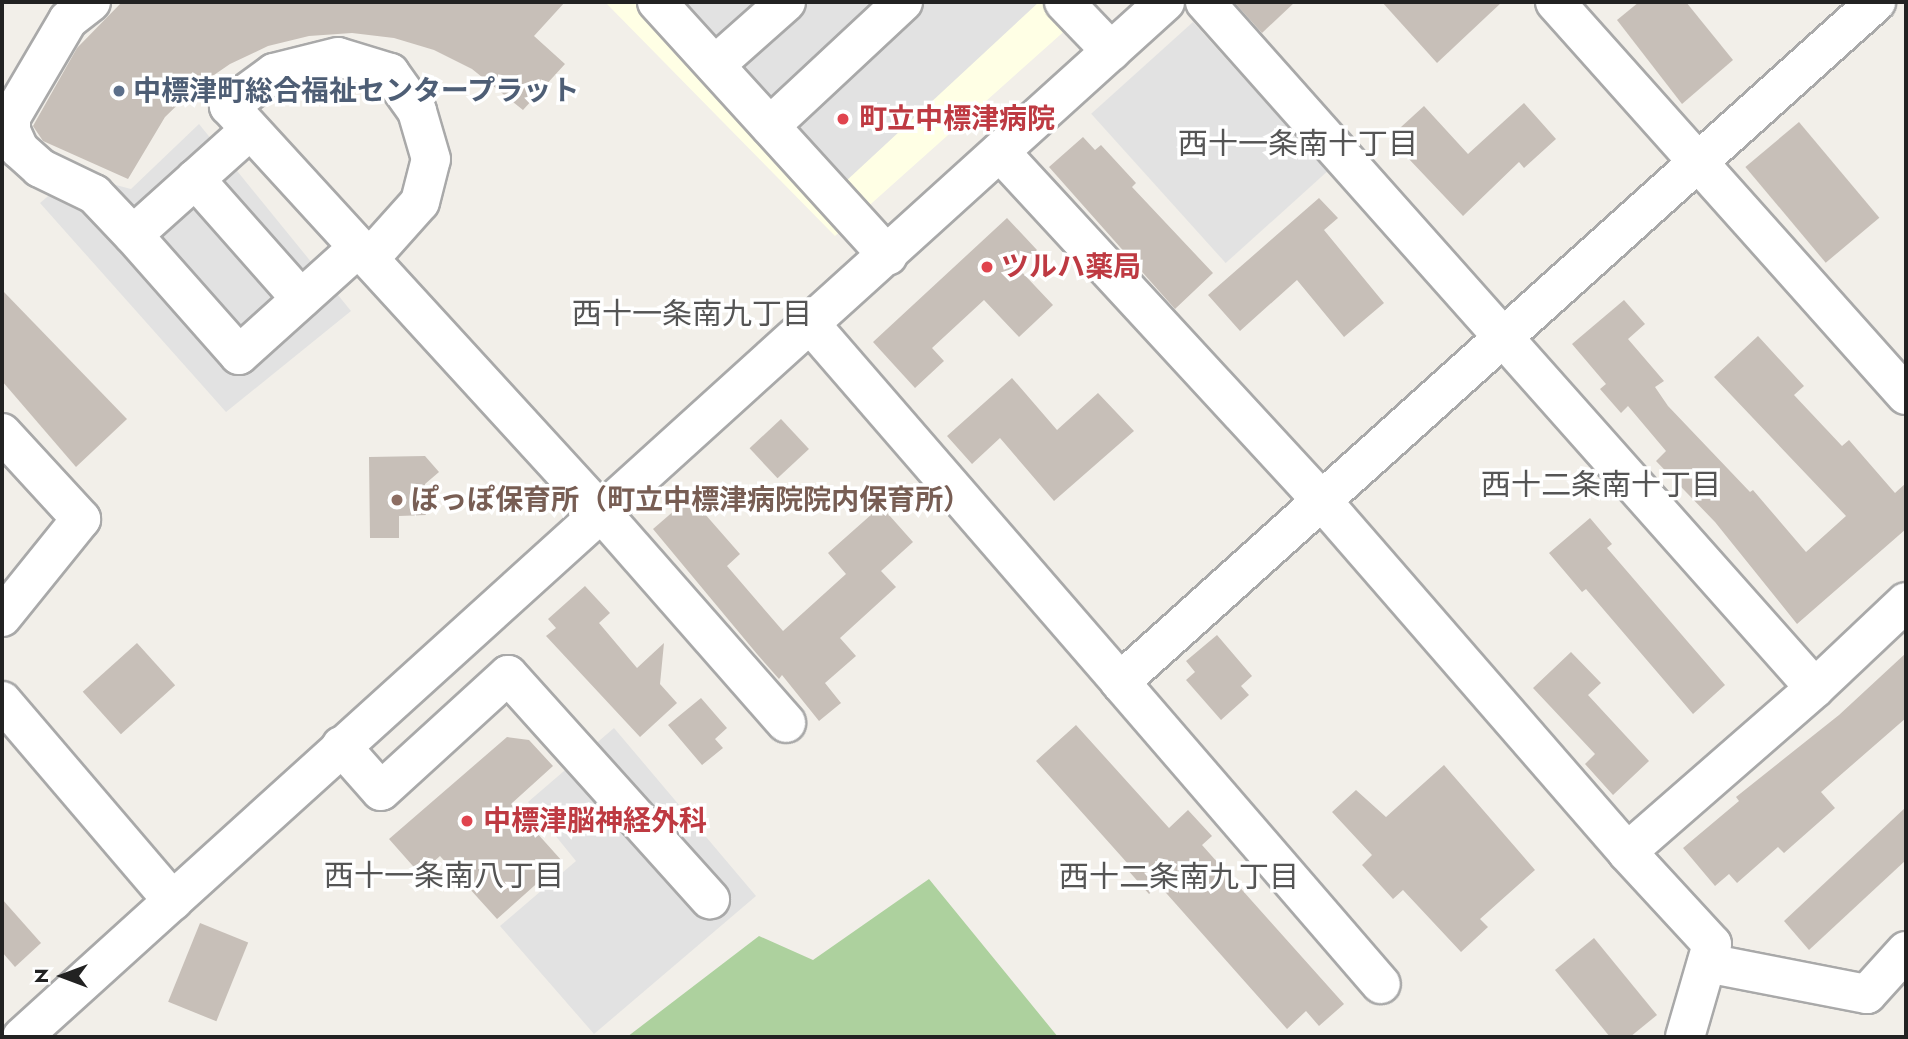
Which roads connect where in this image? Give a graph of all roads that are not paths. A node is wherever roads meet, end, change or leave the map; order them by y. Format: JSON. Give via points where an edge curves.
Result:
{"nodes":[{"id":1,"x":91,"y":2,"type":"edge"},
{"id":2,"x":786,"y":2,"type":"edge"},
{"id":3,"x":903,"y":2,"type":"edge"},
{"id":4,"x":1064,"y":2,"type":"edge"},
{"id":5,"x":1165,"y":2,"type":"edge"},
{"id":6,"x":1205,"y":2,"type":"edge"},
{"id":7,"x":1555,"y":2,"type":"edge"},
{"id":8,"x":1877,"y":2,"type":"edge"},
{"id":9,"x":666,"y":5,"type":"edge"},
{"id":10,"x":1111,"y":51,"type":"junction"},
{"id":11,"x":715,"y":65,"type":"junction"},
{"id":12,"x":770,"y":126,"type":"junction"},
{"id":13,"x":250,"y":130,"type":"junction"},
{"id":14,"x":1000,"y":152,"type":"junction"},
{"id":15,"x":1698,"y":165,"type":"junction"},
{"id":16,"x":195,"y":179,"type":"junction"},
{"id":17,"x":133,"y":235,"type":"junction"},
{"id":18,"x":364,"y":253,"type":"junction"},
{"id":19,"x":888,"y":256,"type":"junction"},
{"id":20,"x":301,"y":299,"type":"junction"},
{"id":21,"x":812,"y":326,"type":"junction"},
{"id":22,"x":1503,"y":339,"type":"junction"},
{"id":23,"x":1906,"y":395,"type":"edge"},
{"id":24,"x":2,"y":433,"type":"edge"},
{"id":25,"x":1322,"y":502,"type":"junction"},
{"id":26,"x":600,"y":511,"type":"junction"},
{"id":27,"x":1906,"y":601,"type":"edge"},
{"id":28,"x":2,"y":617,"type":"edge"},
{"id":29,"x":1120,"y":682,"type":"junction"},
{"id":30,"x":1815,"y":688,"type":"junction"},
{"id":31,"x":2,"y":701,"type":"edge"},
{"id":32,"x":786,"y":723,"type":"dead end"},
{"id":33,"x":341,"y":746,"type":"junction"},
{"id":34,"x":1627,"y":852,"type":"junction"},
{"id":35,"x":710,"y":899,"type":"dead end"},
{"id":36,"x":173,"y":901,"type":"junction"},
{"id":37,"x":1906,"y":951,"type":"edge"},
{"id":38,"x":1707,"y":962,"type":"junction"},
{"id":39,"x":1381,"y":984,"type":"dead end"},
{"id":40,"x":22,"y":1037,"type":"edge"},
{"id":41,"x":1685,"y":1037,"type":"edge"}],
"edges":[{"from":1,"to":17,"type":"street","via":[[68,20],[11,117],[11,131],[19,149],[40,168],[93,194]]},
{"from":2,"to":11,"type":"street"},
{"from":3,"to":12,"type":"street"},
{"from":4,"to":10,"type":"street"},
{"from":5,"to":10,"type":"street"},
{"from":6,"to":22,"type":"street"},
{"from":7,"to":15,"type":"street"},
{"from":8,"to":15,"type":"street"},
{"from":9,"to":11,"type":"street"},
{"from":10,"to":14,"type":"street"},
{"from":11,"to":12,"type":"street"},
{"from":12,"to":19,"type":"street"},
{"from":13,"to":16,"type":"street"},
{"from":13,"to":18,"type":"street"},
{"from":13,"to":18,"type":"street","via":[[229,106],[274,73],[338,57],[390,73],[417,111],[431,159],[420,202]]},
{"from":14,"to":19,"type":"street"},
{"from":14,"to":25,"type":"street"},
{"from":15,"to":22,"type":"street"},
{"from":15,"to":23,"type":"street"},
{"from":16,"to":17,"type":"street"},
{"from":16,"to":20,"type":"street"},
{"from":17,"to":20,"type":"street","via":[[239,355]]},
{"from":18,"to":20,"type":"street"},
{"from":18,"to":26,"type":"street"},
{"from":19,"to":21,"type":"street"},
{"from":21,"to":26,"type":"street"},
{"from":21,"to":29,"type":"street"},
{"from":22,"to":25,"type":"street"},
{"from":22,"to":30,"type":"street"},
{"from":24,"to":28,"type":"street","via":[[81,519]]},
{"from":25,"to":29,"type":"street"},
{"from":25,"to":34,"type":"street"},
{"from":26,"to":32,"type":"street"},
{"from":26,"to":33,"type":"street"},
{"from":27,"to":30,"type":"street"},
{"from":29,"to":39,"type":"street"},
{"from":30,"to":34,"type":"street"},
{"from":31,"to":36,"type":"street"},
{"from":33,"to":35,"type":"street","via":[[382,791],[508,675]]},
{"from":33,"to":36,"type":"street"},
{"from":34,"to":38,"type":"street","via":[[1712,944]]},
{"from":36,"to":40,"type":"street"},
{"from":37,"to":38,"type":"street","via":[[1867,993]]},
{"from":38,"to":41,"type":"street"}]}
